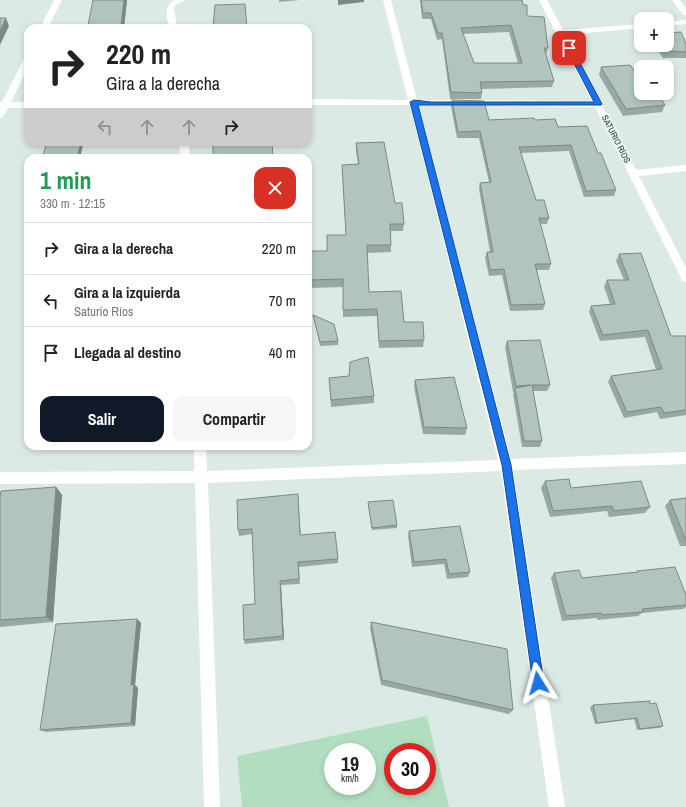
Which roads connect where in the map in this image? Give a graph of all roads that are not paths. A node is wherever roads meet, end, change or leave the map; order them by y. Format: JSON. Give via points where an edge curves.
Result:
{"nodes":[{"id":1,"x":58,"y":0,"type":"edge"},
{"id":2,"x":181,"y":0,"type":"edge"},
{"id":3,"x":386,"y":0,"type":"edge"},
{"id":4,"x":543,"y":0,"type":"edge"},
{"id":5,"x":676,"y":0,"type":"edge"},
{"id":6,"x":686,"y":13,"type":"edge"},
{"id":7,"x":686,"y":22,"type":"edge"},
{"id":8,"x":674,"y":23,"type":"edge"},
{"id":9,"x":46,"y":24,"type":"edge"},
{"id":10,"x":172,"y":24,"type":"edge"},
{"id":11,"x":634,"y":27,"type":"edge"},
{"id":12,"x":561,"y":34,"type":"junction"},
{"id":13,"x":24,"y":66,"type":"edge"},
{"id":14,"x":312,"y":102,"type":"edge"},
{"id":15,"x":414,"y":102,"type":"junction"},
{"id":16,"x":598,"y":104,"type":"junction"},
{"id":17,"x":2,"y":105,"type":"edge"},
{"id":18,"x":24,"y":105,"type":"edge"},
{"id":19,"x":0,"y":115,"type":"edge"},
{"id":20,"x":686,"y":168,"type":"edge"},
{"id":21,"x":633,"y":173,"type":"junction"},
{"id":22,"x":686,"y":278,"type":"edge"},
{"id":23,"x":200,"y":450,"type":"edge"},
{"id":24,"x":686,"y":458,"type":"edge"},
{"id":25,"x":506,"y":465,"type":"junction"},
{"id":26,"x":202,"y":477,"type":"junction"},
{"id":27,"x":0,"y":478,"type":"edge"},
{"id":28,"x":212,"y":807,"type":"edge"},
{"id":29,"x":557,"y":807,"type":"edge"}],
"edges":[{"from":1,"to":9,"type":"street"},
{"from":2,"to":10,"type":"street","via":[[172,4],[170,8]]},
{"from":3,"to":15,"type":"street"},
{"from":4,"to":12,"type":"street","name":"SATURIO RÍOS"},
{"from":5,"to":6,"type":"street"},
{"from":7,"to":8,"type":"street"},
{"from":11,"to":12,"type":"street"},
{"from":12,"to":16,"type":"street","name":"SATURIO RÍOS"},
{"from":13,"to":17,"type":"street"},
{"from":14,"to":15,"type":"street"},
{"from":15,"to":16,"type":"street"},
{"from":15,"to":25,"type":"street"},
{"from":16,"to":21,"type":"street","name":"SATURIO RÍOS"},
{"from":17,"to":18,"type":"street"},
{"from":17,"to":19,"type":"street"},
{"from":20,"to":21,"type":"street"},
{"from":21,"to":22,"type":"street","name":"SATURIO RÍOS"},
{"from":23,"to":26,"type":"street"},
{"from":24,"to":25,"type":"street"},
{"from":25,"to":26,"type":"street"},
{"from":25,"to":29,"type":"street"},
{"from":26,"to":27,"type":"street"},
{"from":26,"to":28,"type":"street"}]}
